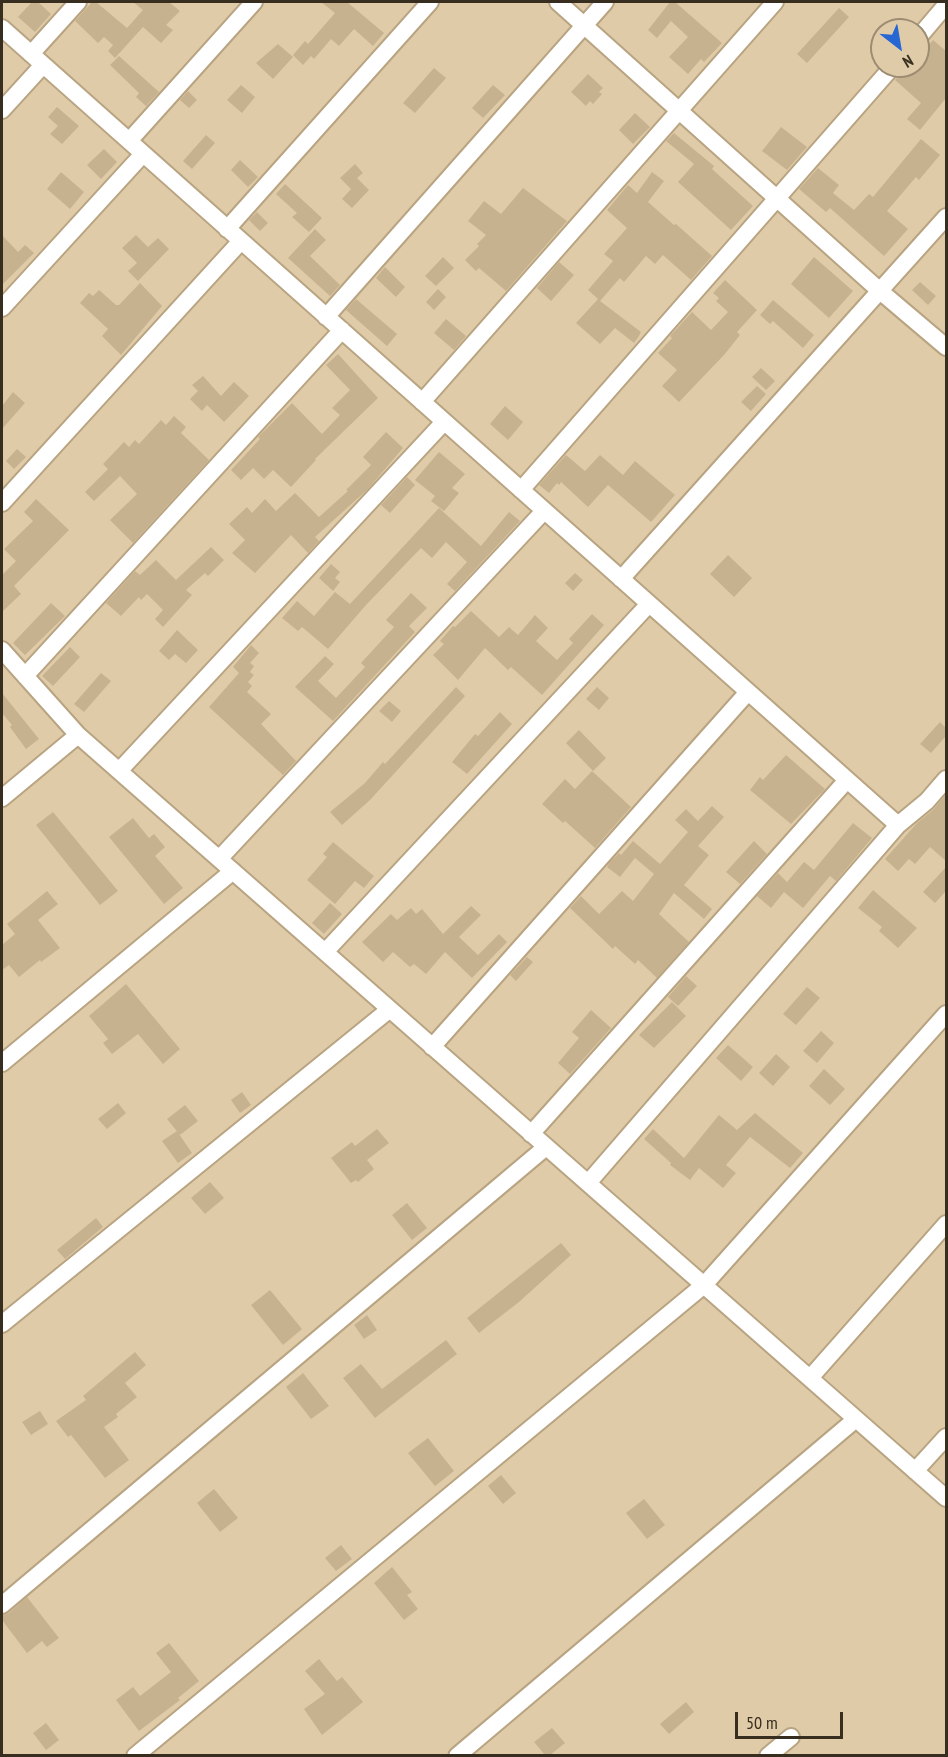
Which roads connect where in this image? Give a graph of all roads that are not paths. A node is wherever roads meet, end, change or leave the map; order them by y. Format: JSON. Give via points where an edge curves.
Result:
{"nodes":[{"id":1,"x":78,"y":2,"type":"edge"},
{"id":2,"x":254,"y":2,"type":"edge"},
{"id":3,"x":430,"y":2,"type":"edge"},
{"id":4,"x":558,"y":2,"type":"edge"},
{"id":5,"x":605,"y":2,"type":"edge"},
{"id":6,"x":775,"y":2,"type":"edge"},
{"id":7,"x":946,"y":5,"type":"edge"},
{"id":8,"x":930,"y":24,"type":"edge"},
{"id":9,"x":584,"y":25,"type":"junction"},
{"id":10,"x":2,"y":28,"type":"edge"},
{"id":11,"x":37,"y":59,"type":"junction"},
{"id":12,"x":882,"y":78,"type":"edge"},
{"id":13,"x":2,"y":110,"type":"edge"},
{"id":14,"x":679,"y":110,"type":"junction"},
{"id":15,"x":129,"y":141,"type":"junction"},
{"id":16,"x":143,"y":154,"type":"junction"},
{"id":17,"x":777,"y":198,"type":"junction"},
{"id":18,"x":946,"y":217,"type":"edge"},
{"id":19,"x":227,"y":229,"type":"junction"},
{"id":20,"x":241,"y":241,"type":"junction"},
{"id":21,"x":880,"y":291,"type":"junction"},
{"id":22,"x":2,"y":308,"type":"edge"},
{"id":23,"x":326,"y":316,"type":"junction"},
{"id":24,"x":342,"y":330,"type":"junction"},
{"id":25,"x":946,"y":347,"type":"edge"},
{"id":26,"x":422,"y":402,"type":"junction"},
{"id":27,"x":444,"y":422,"type":"junction"},
{"id":28,"x":521,"y":490,"type":"junction"},
{"id":29,"x":2,"y":503,"type":"edge"},
{"id":30,"x":544,"y":511,"type":"junction"},
{"id":31,"x":621,"y":579,"type":"junction"},
{"id":32,"x":649,"y":604,"type":"junction"},
{"id":33,"x":2,"y":650,"type":"edge"},
{"id":34,"x":25,"y":676,"type":"junction"},
{"id":35,"x":748,"y":692,"type":"junction"},
{"id":36,"x":78,"y":735,"type":"junction"},
{"id":37,"x":119,"y":771,"type":"junction"},
{"id":38,"x":946,"y":779,"type":"edge"},
{"id":39,"x":847,"y":780,"type":"junction"},
{"id":40,"x":2,"y":798,"type":"edge"},
{"id":41,"x":898,"y":825,"type":"junction"},
{"id":42,"x":219,"y":859,"type":"junction"},
{"id":43,"x":232,"y":871,"type":"junction"},
{"id":44,"x":325,"y":952,"type":"junction"},
{"id":45,"x":390,"y":1009,"type":"junction"},
{"id":46,"x":946,"y":1014,"type":"edge"},
{"id":47,"x":432,"y":1047,"type":"junction"},
{"id":48,"x":2,"y":1063,"type":"edge"},
{"id":49,"x":531,"y":1134,"type":"junction"},
{"id":50,"x":546,"y":1147,"type":"junction"},
{"id":51,"x":588,"y":1183,"type":"junction"},
{"id":52,"x":946,"y":1224,"type":"edge"},
{"id":53,"x":704,"y":1285,"type":"junction"},
{"id":54,"x":2,"y":1324,"type":"edge"},
{"id":55,"x":810,"y":1378,"type":"junction"},
{"id":56,"x":856,"y":1419,"type":"junction"},
{"id":57,"x":946,"y":1437,"type":"edge"},
{"id":58,"x":915,"y":1471,"type":"junction"},
{"id":59,"x":946,"y":1498,"type":"edge"},
{"id":60,"x":2,"y":1605,"type":"edge"},
{"id":61,"x":791,"y":1737,"type":"dead end"},
{"id":62,"x":135,"y":1755,"type":"edge"},
{"id":63,"x":457,"y":1755,"type":"edge"},
{"id":64,"x":768,"y":1755,"type":"edge"}],
"edges":[{"from":1,"to":11,"type":"street"},
{"from":2,"to":15,"type":"street"},
{"from":3,"to":19,"type":"street"},
{"from":4,"to":9,"type":"street"},
{"from":5,"to":9,"type":"street"},
{"from":6,"to":14,"type":"street"},
{"from":7,"to":8,"type":"street"},
{"from":9,"to":14,"type":"street"},
{"from":9,"to":23,"type":"street"},
{"from":10,"to":11,"type":"street"},
{"from":11,"to":13,"type":"street"},
{"from":11,"to":15,"type":"street"},
{"from":12,"to":17,"type":"street"},
{"from":14,"to":17,"type":"street"},
{"from":14,"to":26,"type":"street"},
{"from":15,"to":16,"type":"street"},
{"from":16,"to":19,"type":"street"},
{"from":16,"to":22,"type":"street"},
{"from":17,"to":21,"type":"street"},
{"from":17,"to":28,"type":"street"},
{"from":18,"to":21,"type":"street"},
{"from":19,"to":20,"type":"street"},
{"from":20,"to":23,"type":"street"},
{"from":20,"to":29,"type":"street"},
{"from":21,"to":25,"type":"street"},
{"from":21,"to":31,"type":"street"},
{"from":23,"to":24,"type":"street"},
{"from":24,"to":26,"type":"street"},
{"from":24,"to":34,"type":"street"},
{"from":26,"to":27,"type":"street"},
{"from":27,"to":28,"type":"street"},
{"from":27,"to":37,"type":"street"},
{"from":28,"to":30,"type":"street"},
{"from":30,"to":31,"type":"street"},
{"from":30,"to":42,"type":"street"},
{"from":31,"to":32,"type":"street"},
{"from":32,"to":35,"type":"street"},
{"from":32,"to":44,"type":"street"},
{"from":33,"to":34,"type":"street"},
{"from":34,"to":36,"type":"street"},
{"from":35,"to":39,"type":"street"},
{"from":35,"to":47,"type":"street"},
{"from":36,"to":37,"type":"street"},
{"from":36,"to":40,"type":"street"},
{"from":37,"to":42,"type":"street"},
{"from":38,"to":41,"type":"street"},
{"from":39,"to":41,"type":"street"},
{"from":39,"to":49,"type":"street"},
{"from":41,"to":51,"type":"street"},
{"from":42,"to":43,"type":"street"},
{"from":43,"to":44,"type":"street"},
{"from":43,"to":48,"type":"street"},
{"from":44,"to":45,"type":"street"},
{"from":45,"to":47,"type":"street"},
{"from":45,"to":54,"type":"street"},
{"from":46,"to":53,"type":"street"},
{"from":47,"to":49,"type":"street"},
{"from":49,"to":50,"type":"street"},
{"from":50,"to":51,"type":"street"},
{"from":50,"to":60,"type":"street"},
{"from":51,"to":53,"type":"street"},
{"from":52,"to":55,"type":"street"},
{"from":53,"to":55,"type":"street"},
{"from":53,"to":62,"type":"street"},
{"from":55,"to":56,"type":"street"},
{"from":56,"to":58,"type":"street"},
{"from":56,"to":63,"type":"street"},
{"from":57,"to":58,"type":"street"},
{"from":58,"to":59,"type":"street"},
{"from":61,"to":64,"type":"street"}]}
